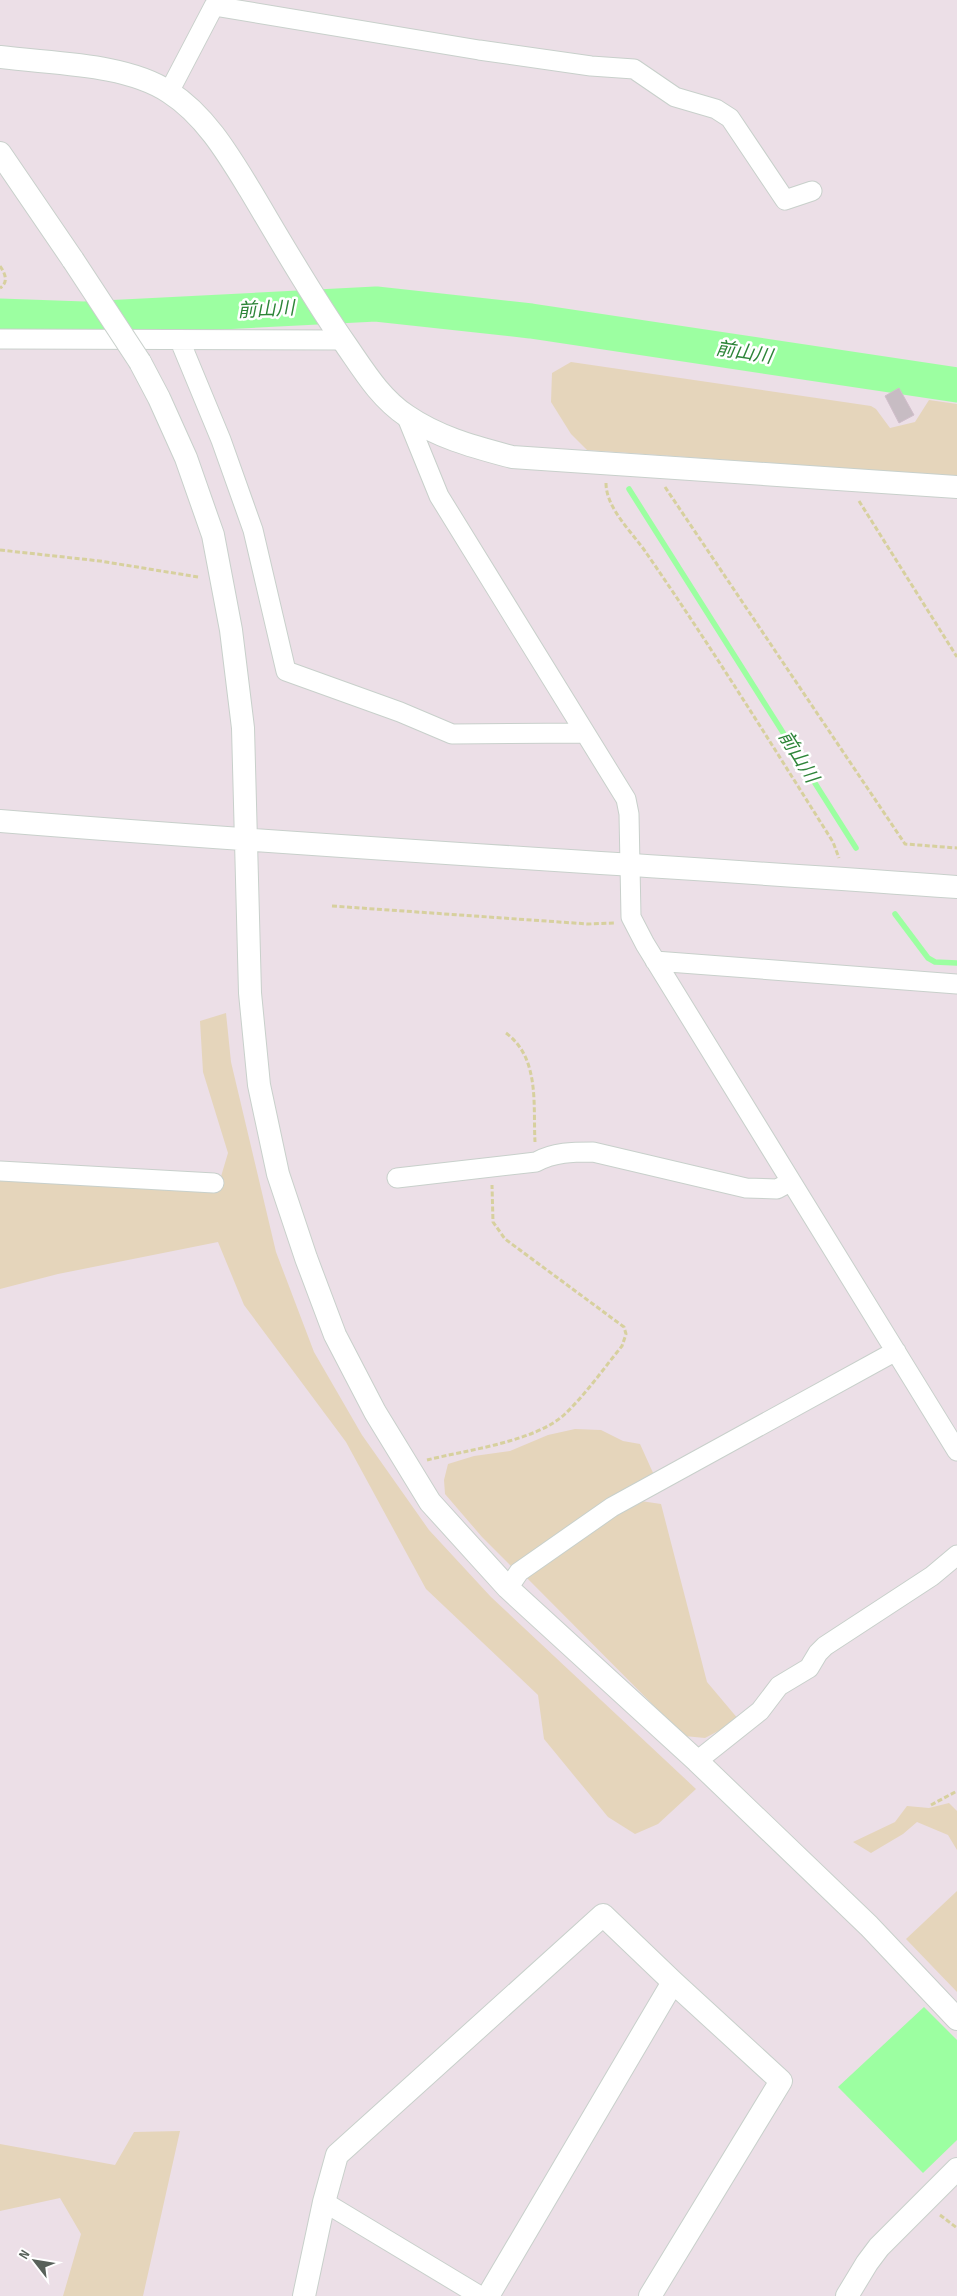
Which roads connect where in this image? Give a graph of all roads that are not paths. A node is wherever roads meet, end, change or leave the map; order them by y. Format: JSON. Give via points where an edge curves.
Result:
{"nodes":[{"id":1,"x":213,"y":3,"type":"edge"},
{"id":2,"x":0,"y":57,"type":"edge"},
{"id":3,"x":169,"y":92,"type":"junction"},
{"id":4,"x":0,"y":153,"type":"edge"},
{"id":5,"x":812,"y":191,"type":"dead end"},
{"id":6,"x":338,"y":334,"type":"junction"},
{"id":7,"x":0,"y":339,"type":"edge"},
{"id":8,"x":180,"y":340,"type":"junction"},
{"id":9,"x":406,"y":415,"type":"junction"},
{"id":10,"x":957,"y":487,"type":"edge"},
{"id":11,"x":585,"y":733,"type":"junction"},
{"id":12,"x":0,"y":821,"type":"edge"},
{"id":13,"x":245,"y":841,"type":"junction"},
{"id":14,"x":630,"y":864,"type":"junction"},
{"id":15,"x":957,"y":887,"type":"edge"},
{"id":16,"x":655,"y":961,"type":"junction"},
{"id":17,"x":957,"y":984,"type":"edge"},
{"id":18,"x":0,"y":1171,"type":"edge"},
{"id":19,"x":398,"y":1178,"type":"dead end"},
{"id":20,"x":790,"y":1182,"type":"junction"},
{"id":21,"x":214,"y":1183,"type":"dead end"},
{"id":22,"x":896,"y":1351,"type":"junction"},
{"id":23,"x":957,"y":1451,"type":"edge"},
{"id":24,"x":957,"y":1555,"type":"edge"},
{"id":25,"x":508,"y":1588,"type":"junction"},
{"id":26,"x":697,"y":1761,"type":"junction"},
{"id":27,"x":673,"y":1982,"type":"junction"},
{"id":28,"x":957,"y":2018,"type":"edge"},
{"id":29,"x":957,"y":2169,"type":"edge"},
{"id":30,"x":324,"y":2202,"type":"junction"},
{"id":31,"x":304,"y":2296,"type":"edge"},
{"id":32,"x":480,"y":2296,"type":"edge"},
{"id":33,"x":488,"y":2296,"type":"edge"},
{"id":34,"x":650,"y":2296,"type":"edge"},
{"id":35,"x":847,"y":2296,"type":"edge"}],
"edges":[{"from":1,"to":3,"type":"street"},
{"from":1,"to":5,"type":"street","via":[[479,50],[634,69],[675,97],[716,108],[730,118],[785,200]]},
{"from":2,"to":3,"type":"street","via":[[111,70]]},
{"from":3,"to":6,"type":"street","via":[[196,113],[237,168]]},
{"from":4,"to":13,"type":"street","bridge":true,"via":[[140,362],[186,458],[213,535],[231,630],[243,728]]},
{"from":6,"to":8,"type":"street"},
{"from":6,"to":9,"type":"street","via":[[372,384]]},
{"from":7,"to":8,"type":"street"},
{"from":8,"to":11,"type":"street","via":[[253,530],[286,671],[452,734]]},
{"from":9,"to":10,"type":"street","via":[[436,433],[512,457]]},
{"from":9,"to":11,"type":"street","via":[[439,496]]},
{"from":11,"to":14,"type":"street","via":[[626,799]]},
{"from":12,"to":13,"type":"street"},
{"from":13,"to":14,"type":"street"},
{"from":13,"to":25,"type":"street","via":[[250,1002],[259,1085],[278,1174],[306,1258],[335,1335],[374,1412],[430,1502]]},
{"from":14,"to":15,"type":"street"},
{"from":14,"to":16,"type":"street","via":[[631,917]]},
{"from":16,"to":17,"type":"street"},
{"from":16,"to":20,"type":"street"},
{"from":18,"to":21,"type":"street"},
{"from":19,"to":20,"type":"street","via":[[540,1160],[574,1152],[593,1152],[746,1188],[776,1189]]},
{"from":20,"to":22,"type":"street"},
{"from":22,"to":23,"type":"street"},
{"from":22,"to":25,"type":"street","via":[[612,1507],[518,1572]]},
{"from":24,"to":26,"type":"street","via":[[932,1576],[825,1646],[809,1668],[779,1686],[760,1711]]},
{"from":25,"to":26,"type":"street"},
{"from":26,"to":28,"type":"street","via":[[869,1926]]},
{"from":27,"to":30,"type":"street","via":[[603,1915],[337,2155]]},
{"from":27,"to":33,"type":"street"},
{"from":27,"to":34,"type":"street","via":[[781,2080]]},
{"from":29,"to":35,"type":"street","via":[[879,2247]]},
{"from":30,"to":31,"type":"street"},
{"from":30,"to":32,"type":"street"}]}
